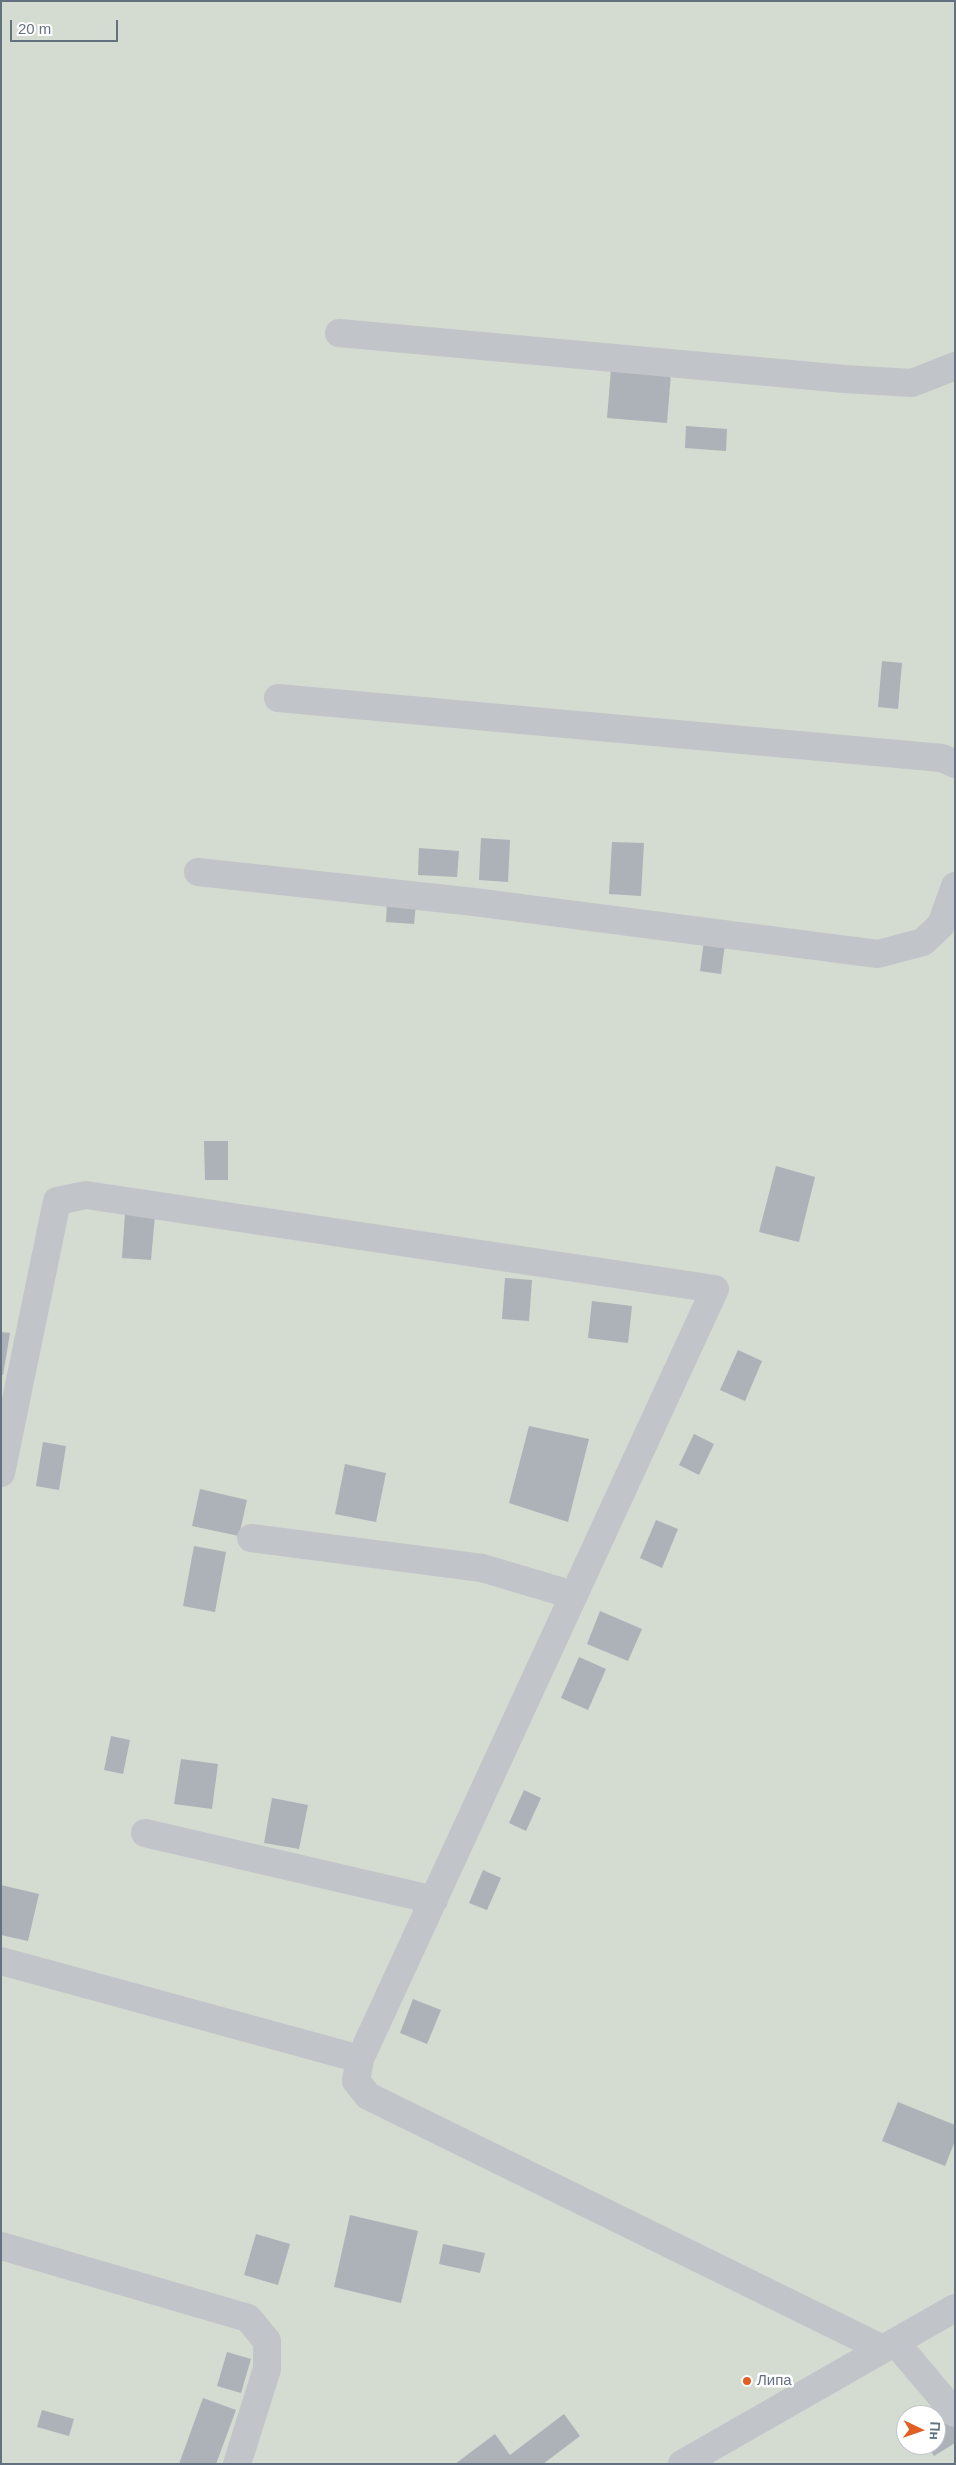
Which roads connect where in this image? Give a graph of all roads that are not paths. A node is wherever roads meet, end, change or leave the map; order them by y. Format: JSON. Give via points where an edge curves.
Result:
{"nodes":[{"id":1,"x":339,"y":333,"type":"dead end"},
{"id":2,"x":955,"y":366,"type":"edge"},
{"id":3,"x":278,"y":698,"type":"dead end"},
{"id":4,"x":955,"y":764,"type":"edge"},
{"id":5,"x":198,"y":872,"type":"dead end"},
{"id":6,"x":955,"y":886,"type":"edge"},
{"id":7,"x":1,"y":1473,"type":"edge"},
{"id":8,"x":251,"y":1538,"type":"dead end"},
{"id":9,"x":574,"y":1595,"type":"junction"},
{"id":10,"x":145,"y":1833,"type":"dead end"},
{"id":11,"x":434,"y":1900,"type":"junction"},
{"id":12,"x":1,"y":1961,"type":"edge"},
{"id":13,"x":360,"y":2059,"type":"junction"},
{"id":14,"x":1,"y":2246,"type":"edge"},
{"id":15,"x":955,"y":2308,"type":"edge"},
{"id":16,"x":889,"y":2346,"type":"junction"},
{"id":17,"x":955,"y":2413,"type":"edge"},
{"id":18,"x":237,"y":2464,"type":"edge"},
{"id":19,"x":682,"y":2464,"type":"edge"}],
"edges":[{"from":1,"to":2,"type":"street","via":[[844,379],[912,382]]},
{"from":3,"to":4,"type":"street","via":[[932,757]]},
{"from":5,"to":6,"type":"street","via":[[474,902],[878,954],[923,942],[941,925]]},
{"from":7,"to":9,"type":"street","via":[[57,1202],[86,1195],[714,1289]]},
{"from":8,"to":9,"type":"street","via":[[482,1568]]},
{"from":9,"to":11,"type":"street"},
{"from":10,"to":11,"type":"street"},
{"from":11,"to":13,"type":"street"},
{"from":12,"to":13,"type":"street"},
{"from":13,"to":16,"type":"street","via":[[356,2081],[368,2096]]},
{"from":14,"to":18,"type":"street","via":[[248,2318],[267,2341],[267,2369]]},
{"from":15,"to":16,"type":"street"},
{"from":16,"to":17,"type":"street"},
{"from":16,"to":19,"type":"street"}]}
